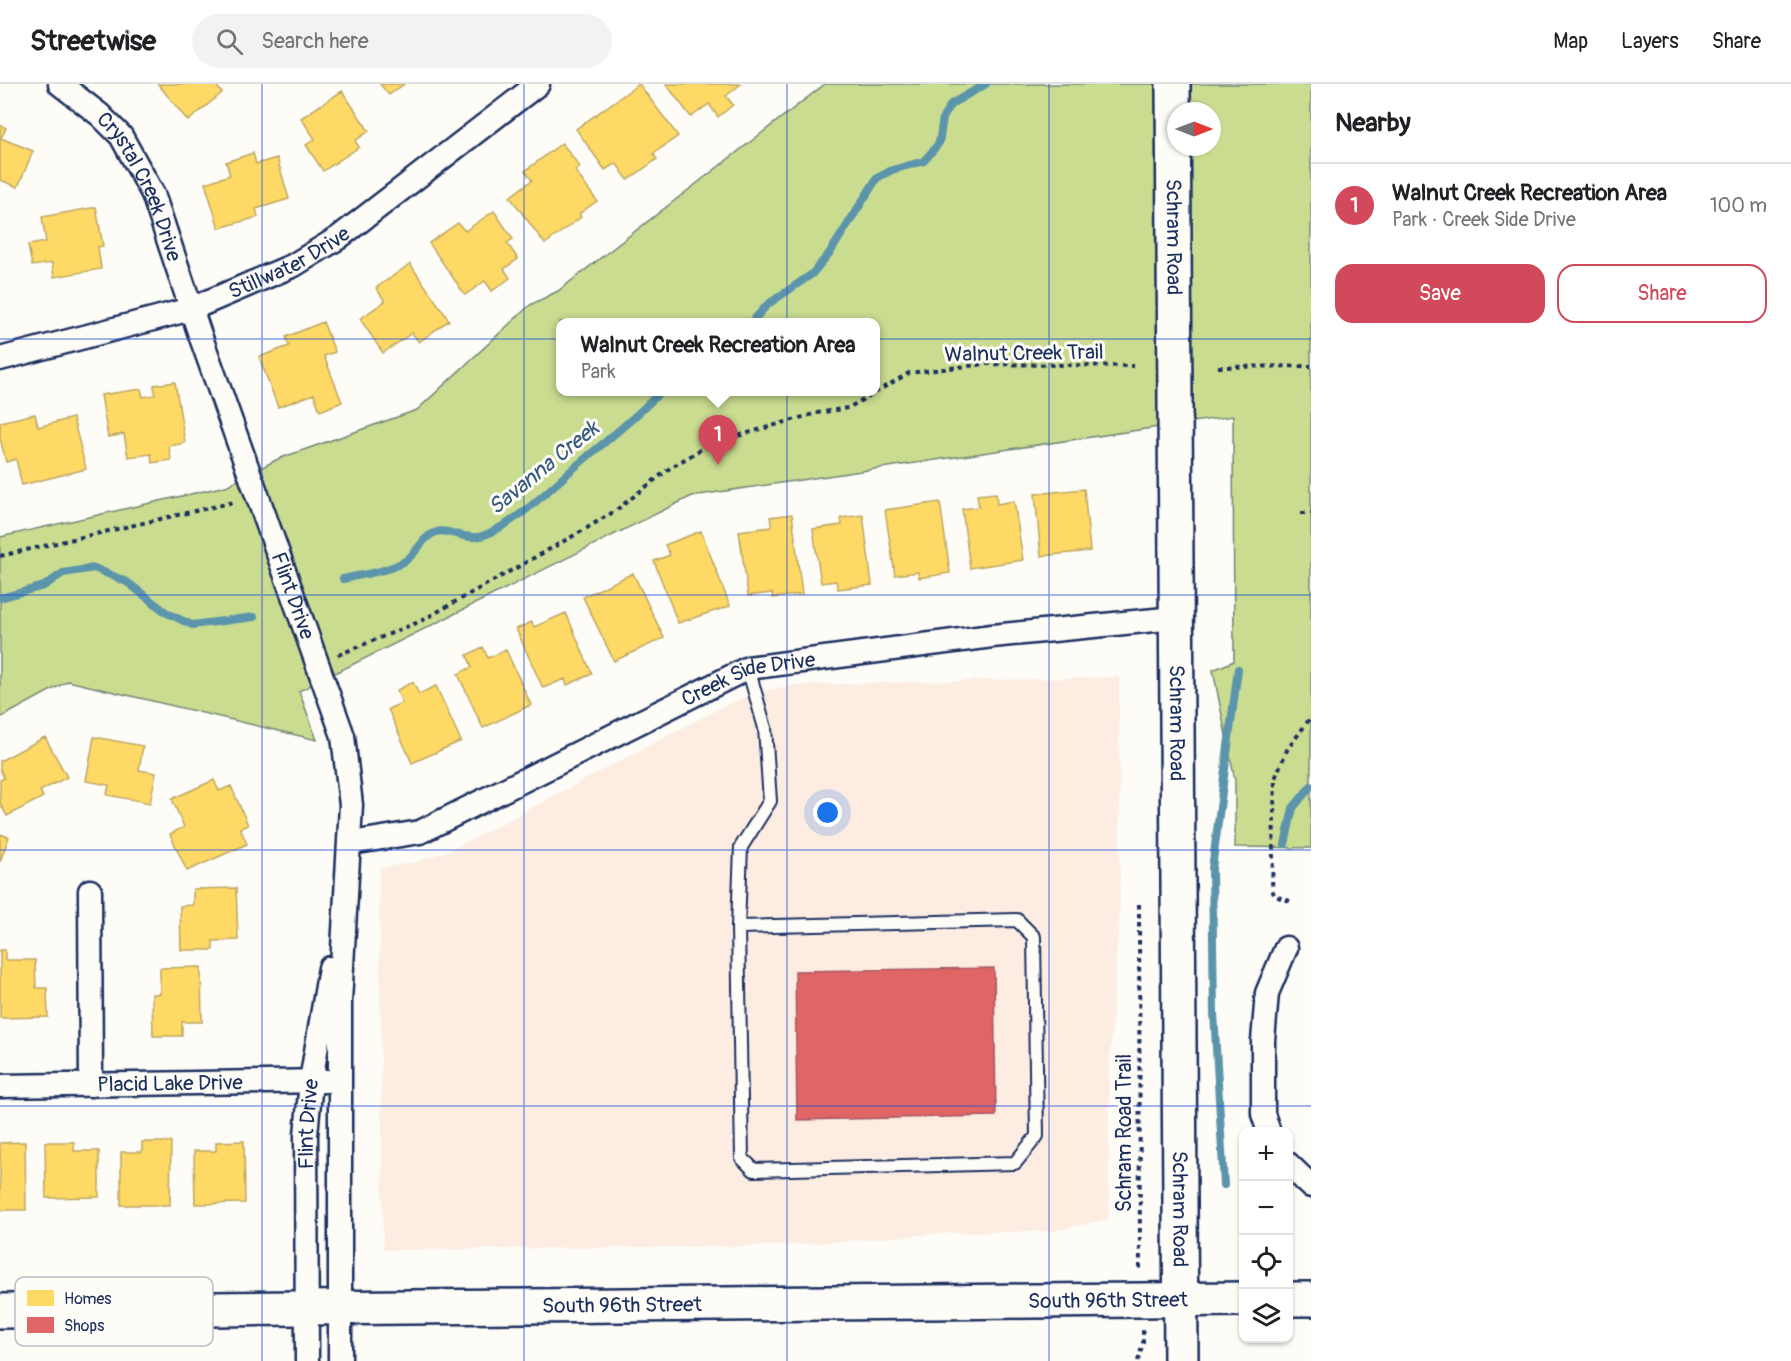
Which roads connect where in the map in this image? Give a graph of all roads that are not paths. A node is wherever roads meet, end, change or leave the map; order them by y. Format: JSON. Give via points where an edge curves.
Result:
{"nodes":[{"id":1,"x":60,"y":84,"type":"edge"},
{"id":2,"x":1173,"y":84,"type":"edge"},
{"id":3,"x":535,"y":85,"type":"edge"},
{"id":4,"x":191,"y":309,"type":"junction"},
{"id":5,"x":0,"y":359,"type":"edge"},
{"id":6,"x":1175,"y":618,"type":"junction"},
{"id":7,"x":748,"y":668,"type":"junction"},
{"id":8,"x":351,"y":843,"type":"junction"},
{"id":9,"x":90,"y":891,"type":"dead end"},
{"id":10,"x":347,"y":891,"type":"junction"},
{"id":11,"x":738,"y":927,"type":"junction"},
{"id":12,"x":1286,"y":948,"type":"dead end"},
{"id":13,"x":311,"y":1081,"type":"junction"},
{"id":14,"x":340,"y":1081,"type":"junction"},
{"id":15,"x":91,"y":1085,"type":"junction"},
{"id":16,"x":0,"y":1086,"type":"edge"},
{"id":17,"x":1268,"y":1127,"type":"edge"},
{"id":18,"x":1293,"y":1169,"type":"edge"},
{"id":19,"x":1311,"y":1186,"type":"edge"},
{"id":20,"x":1182,"y":1299,"type":"junction"},
{"id":21,"x":1239,"y":1299,"type":"edge"},
{"id":22,"x":1293,"y":1299,"type":"edge"},
{"id":23,"x":1311,"y":1299,"type":"edge"},
{"id":24,"x":307,"y":1308,"type":"junction"},
{"id":25,"x":341,"y":1308,"type":"junction"},
{"id":26,"x":213,"y":1309,"type":"edge"},
{"id":27,"x":0,"y":1311,"type":"edge"},
{"id":28,"x":15,"y":1311,"type":"edge"},
{"id":29,"x":307,"y":1361,"type":"edge"},
{"id":30,"x":340,"y":1361,"type":"edge"},
{"id":31,"x":1181,"y":1361,"type":"edge"}],
"edges":[{"from":1,"to":4,"type":"street","name":"Crystal Creek Drive","via":[[100,115],[132,153],[153,194]]},
{"from":2,"to":6,"type":"main road","name":"Schram Road"},
{"from":3,"to":4,"type":"street","name":"Stillwater Drive","via":[[338,238],[273,276]]},
{"from":4,"to":5,"type":"street","name":"Stillwater Drive"},
{"from":4,"to":8,"type":"street","name":"Flint Drive","via":[[343,736]]},
{"from":6,"to":7,"type":"street","name":"Creek Side Drive","via":[[992,636]]},
{"from":6,"to":20,"type":"main road","name":"Schram Road"},
{"from":7,"to":8,"type":"street","name":"Creek Side Drive","via":[[420,832]]},
{"from":7,"to":11,"type":"lane","via":[[765,728],[770,801],[741,847]]},
{"from":8,"to":10,"type":"street","name":"Flint Drive"},
{"from":9,"to":15,"type":"street"},
{"from":10,"to":13,"type":"street","name":"Flint Drive"},
{"from":10,"to":14,"type":"street","name":"Flint Drive"},
{"from":11,"to":11,"type":"lane","via":[[742,1158],[754,1170],[1015,1163],[1037,1137],[1034,937],[1017,920]]},
{"from":12,"to":17,"type":"street","via":[[1267,993],[1263,1114]]},
{"from":13,"to":14,"type":"street","name":"Placid Lake Drive"},
{"from":13,"to":15,"type":"street","name":"Placid Lake Drive"},
{"from":13,"to":24,"type":"street","name":"Flint Drive","via":[[306,1135]]},
{"from":14,"to":25,"type":"street","name":"Flint Drive"},
{"from":15,"to":16,"type":"street","name":"Placid Lake Drive"},
{"from":18,"to":19,"type":"street"},
{"from":20,"to":21,"type":"main road","name":"South 96th Street"},
{"from":20,"to":25,"type":"main road","name":"South 96th Street"},
{"from":20,"to":31,"type":"main road","name":"Schram Road"},
{"from":22,"to":23,"type":"main road"},
{"from":24,"to":25,"type":"main road","name":"South 96th Street"},
{"from":24,"to":26,"type":"main road","name":"South 96th Street"},
{"from":24,"to":29,"type":"street","name":"Flint Drive"},
{"from":25,"to":30,"type":"street","name":"Flint Drive"},
{"from":27,"to":28,"type":"main road","name":"South 96th Street"}]}
